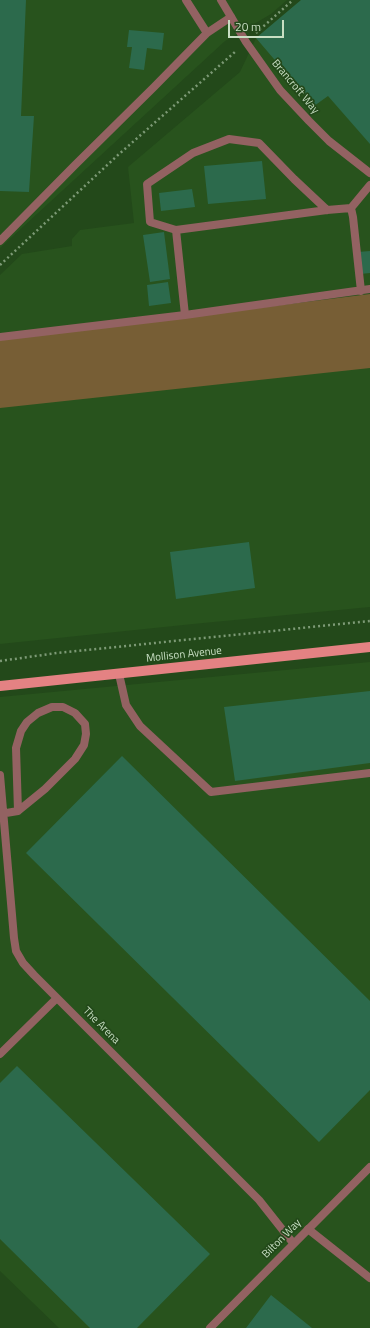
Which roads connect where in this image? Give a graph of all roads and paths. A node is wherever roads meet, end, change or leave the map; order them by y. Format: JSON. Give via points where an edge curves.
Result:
{"nodes":[{"id":1,"x":186,"y":0,"type":"edge"},
{"id":2,"x":221,"y":0,"type":"edge"},
{"id":3,"x":293,"y":0,"type":"edge"},
{"id":4,"x":231,"y":17,"type":"junction"},
{"id":5,"x":256,"y":32,"type":"dead end"},
{"id":6,"x":207,"y":33,"type":"junction"},
{"id":7,"x":237,"y":50,"type":"dead end"},
{"id":8,"x":370,"y":173,"type":"edge"},
{"id":9,"x":370,"y":185,"type":"edge"},
{"id":10,"x":351,"y":208,"type":"junction"},
{"id":11,"x":327,"y":210,"type":"junction"},
{"id":12,"x":176,"y":230,"type":"junction"},
{"id":13,"x":0,"y":242,"type":"edge"},
{"id":14,"x":0,"y":265,"type":"edge"},
{"id":15,"x":370,"y":290,"type":"edge"},
{"id":16,"x":361,"y":291,"type":"junction"},
{"id":17,"x":185,"y":315,"type":"junction"},
{"id":18,"x":0,"y":337,"type":"edge"},
{"id":19,"x":370,"y":621,"type":"edge"},
{"id":20,"x":370,"y":647,"type":"edge"},
{"id":21,"x":0,"y":661,"type":"edge"},
{"id":22,"x":119,"y":674,"type":"junction"},
{"id":23,"x":0,"y":686,"type":"edge"},
{"id":24,"x":370,"y":773,"type":"edge"},
{"id":25,"x":0,"y":776,"type":"edge"},
{"id":26,"x":18,"y":811,"type":"junction"},
{"id":27,"x":2,"y":814,"type":"edge"},
{"id":28,"x":57,"y":998,"type":"junction"},
{"id":29,"x":0,"y":1054,"type":"edge"},
{"id":30,"x":370,"y":1167,"type":"edge"},
{"id":31,"x":308,"y":1229,"type":"junction"},
{"id":32,"x":293,"y":1243,"type":"junction"},
{"id":33,"x":370,"y":1278,"type":"edge"},
{"id":34,"x":210,"y":1328,"type":"edge"}],
"edges":[{"from":1,"to":6,"type":"street"},
{"from":2,"to":4,"type":"street","name":"Brancroft Way"},
{"from":3,"to":5,"type":"path"},
{"from":4,"to":6,"type":"street"},
{"from":4,"to":8,"type":"street","name":"Brancroft Way","via":[[280,90],[329,141]]},
{"from":6,"to":13,"type":"street"},
{"from":7,"to":14,"type":"path","via":[[118,154]]},
{"from":9,"to":10,"type":"street"},
{"from":10,"to":11,"type":"street"},
{"from":10,"to":16,"type":"street"},
{"from":11,"to":12,"type":"street"},
{"from":11,"to":12,"type":"street","via":[[259,143],[230,139],[193,153],[147,184],[150,222]]},
{"from":12,"to":17,"type":"street"},
{"from":15,"to":16,"type":"street"},
{"from":16,"to":17,"type":"street"},
{"from":17,"to":18,"type":"street"},
{"from":19,"to":21,"type":"path"},
{"from":20,"to":22,"type":"main road","name":"Mollison Avenue"},
{"from":22,"to":23,"type":"main road","name":"Mollison Avenue"},
{"from":22,"to":24,"type":"street","via":[[126,705],[140,726],[211,792]]},
{"from":25,"to":27,"type":"street","name":"The Arena"},
{"from":26,"to":26,"type":"street","via":[[16,748],[21,731],[38,712],[52,707],[63,707],[75,713],[85,724],[84,746],[75,759],[45,789]]},
{"from":26,"to":27,"type":"street"},
{"from":27,"to":28,"type":"street","name":"The Arena","via":[[16,951],[27,967]]},
{"from":28,"to":29,"type":"street"},
{"from":28,"to":32,"type":"street","name":"The Arena","via":[[259,1200]]},
{"from":30,"to":31,"type":"street","name":"Bilton Way"},
{"from":31,"to":32,"type":"street","name":"Bilton Way"},
{"from":31,"to":33,"type":"street"},
{"from":32,"to":34,"type":"street","name":"Bilton Way"}]}
